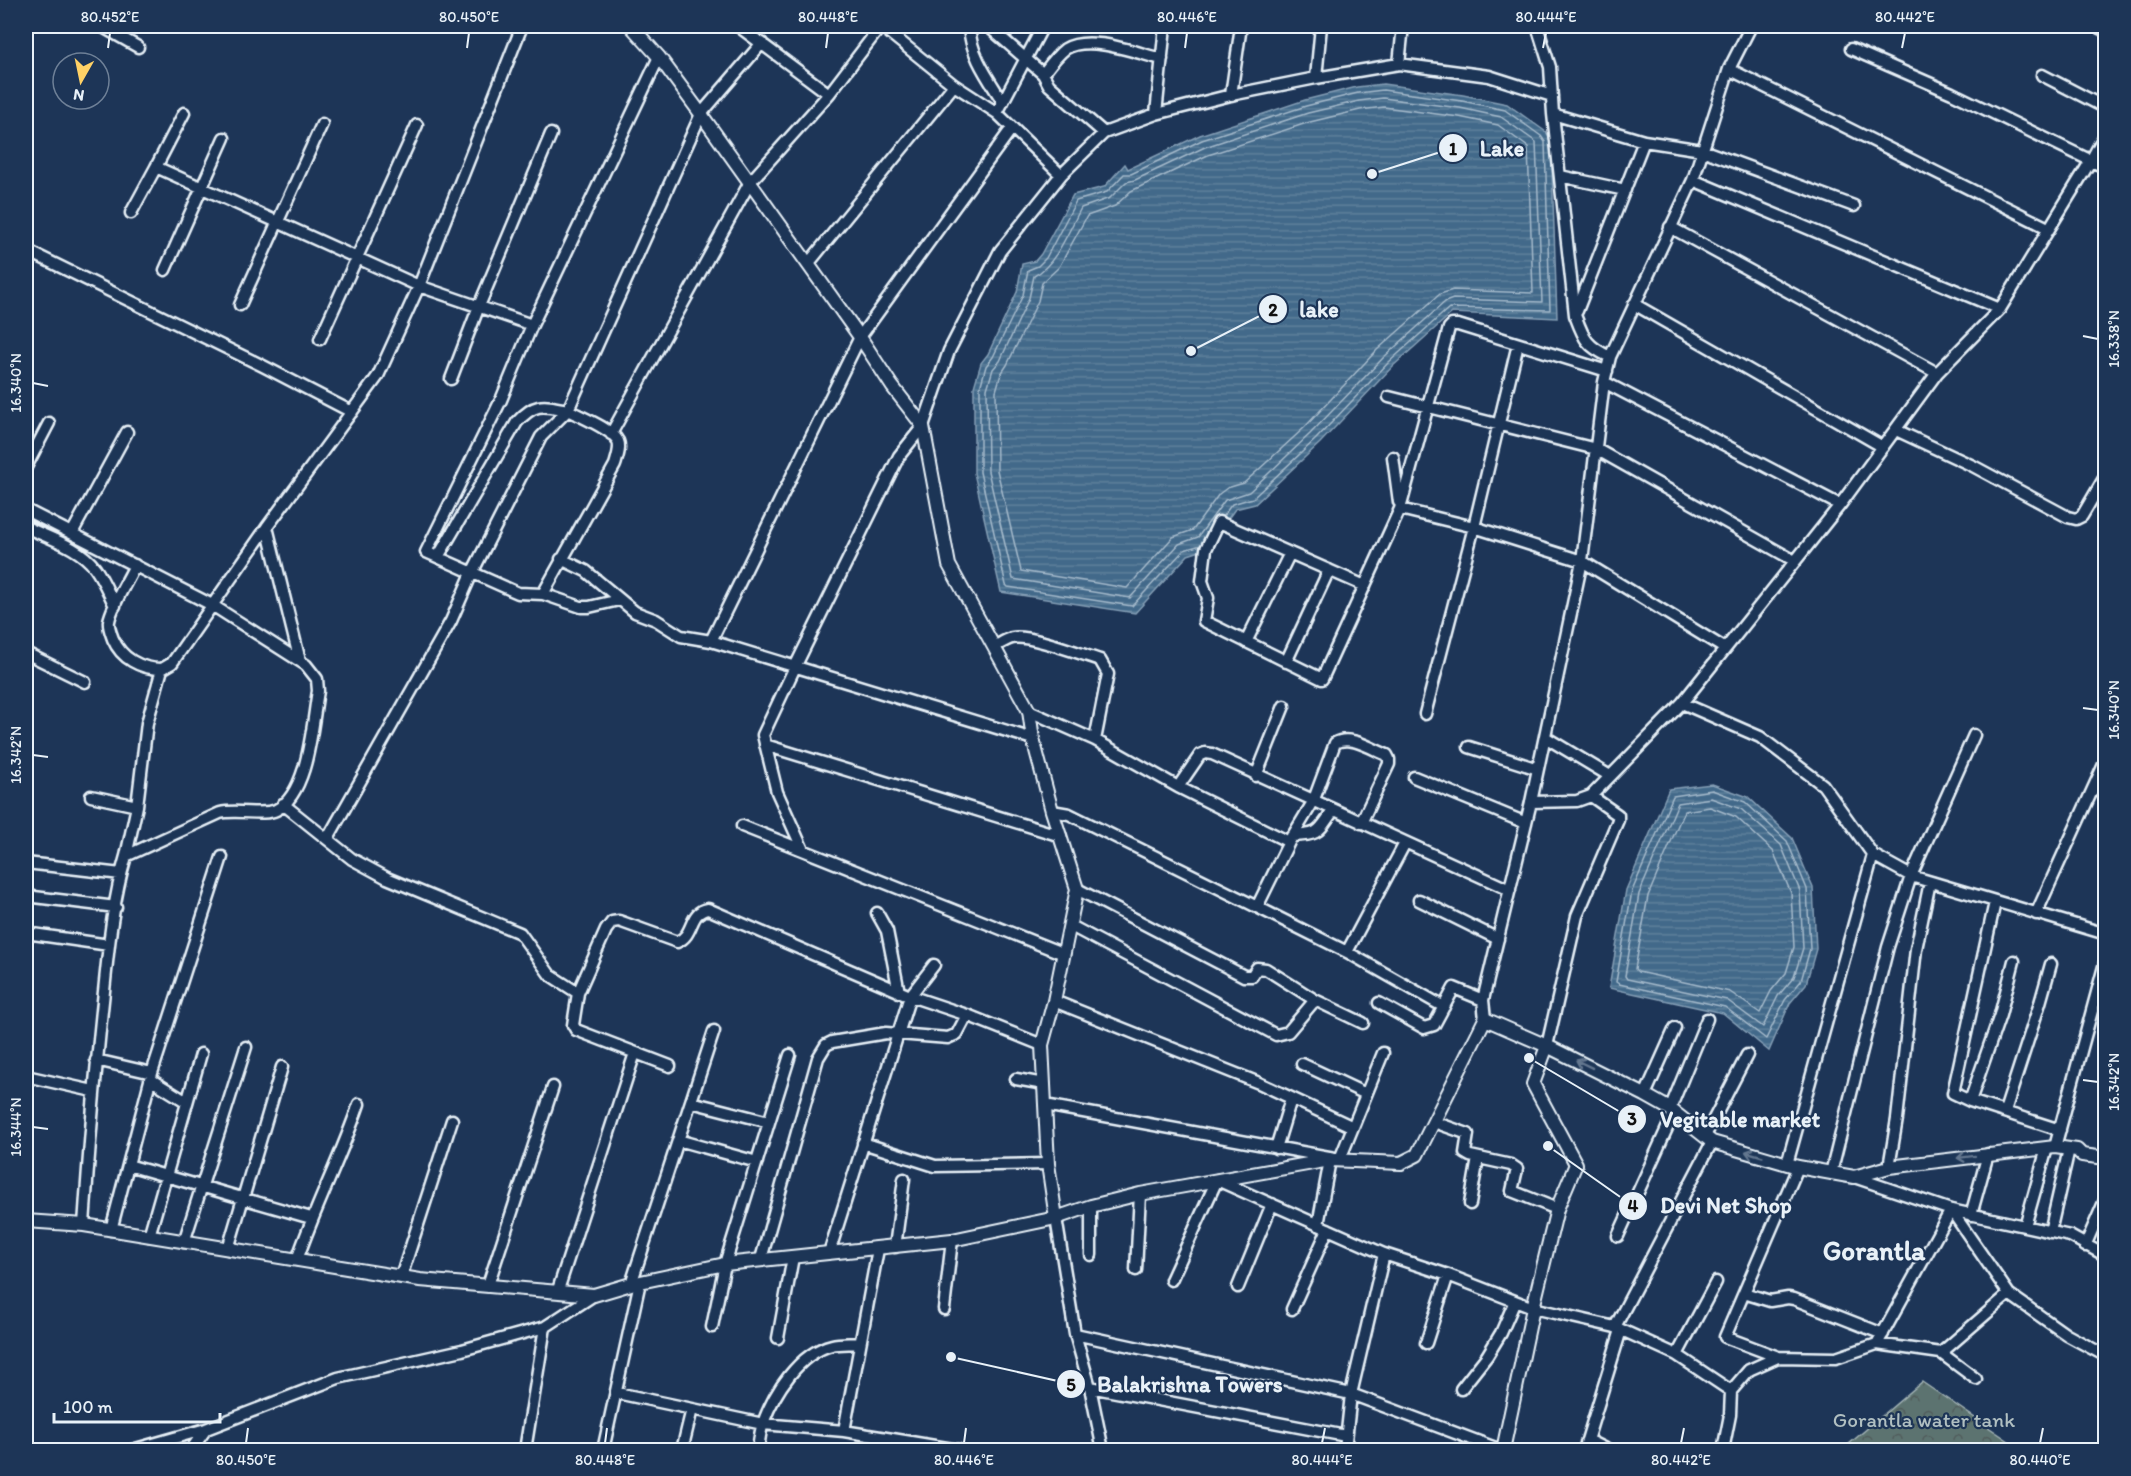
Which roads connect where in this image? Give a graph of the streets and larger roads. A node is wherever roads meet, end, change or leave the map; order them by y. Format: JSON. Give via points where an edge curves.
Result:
{"nodes":[{"id":1,"x":101,"y":26,"type":"edge"},
{"id":2,"x":522,"y":26,"type":"edge"},
{"id":3,"x":631,"y":26,"type":"edge"},
{"id":4,"x":738,"y":26,"type":"edge"},
{"id":5,"x":881,"y":26,"type":"edge"},
{"id":6,"x":969,"y":26,"type":"edge"},
{"id":7,"x":988,"y":26,"type":"edge"},
{"id":8,"x":1043,"y":26,"type":"edge"},
{"id":9,"x":1166,"y":26,"type":"edge"},
{"id":10,"x":1241,"y":26,"type":"edge"},
{"id":11,"x":1321,"y":26,"type":"edge"},
{"id":12,"x":1403,"y":26,"type":"edge"},
{"id":13,"x":1537,"y":26,"type":"edge"},
{"id":14,"x":1751,"y":26,"type":"edge"},
{"id":15,"x":2095,"y":26,"type":"edge"},
{"id":16,"x":2106,"y":31,"type":"edge"},
{"id":17,"x":762,"y":43,"type":"junction"},
{"id":18,"x":138,"y":47,"type":"dead end"},
{"id":19,"x":1851,"y":49,"type":"dead end"},
{"id":20,"x":659,"y":57,"type":"junction"},
{"id":21,"x":1162,"y":59,"type":"junction"},
{"id":22,"x":1025,"y":60,"type":"junction"},
{"id":23,"x":1399,"y":64,"type":"junction"},
{"id":24,"x":1729,"y":69,"type":"junction"},
{"id":25,"x":1043,"y":74,"type":"junction"},
{"id":26,"x":2042,"y":75,"type":"dead end"},
{"id":27,"x":1316,"y":78,"type":"junction"},
{"id":28,"x":954,"y":85,"type":"junction"},
{"id":29,"x":830,"y":94,"type":"junction"},
{"id":30,"x":1231,"y":95,"type":"junction"},
{"id":31,"x":1552,"y":96,"type":"junction"},
{"id":32,"x":1003,"y":102,"type":"junction"},
{"id":33,"x":2106,"y":108,"type":"edge"},
{"id":34,"x":184,"y":113,"type":"dead end"},
{"id":35,"x":997,"y":113,"type":"junction"},
{"id":36,"x":701,"y":114,"type":"junction"},
{"id":37,"x":1156,"y":114,"type":"junction"},
{"id":38,"x":1553,"y":114,"type":"junction"},
{"id":39,"x":322,"y":124,"type":"dead end"},
{"id":40,"x":417,"y":125,"type":"dead end"},
{"id":41,"x":1012,"y":128,"type":"junction"},
{"id":42,"x":1104,"y":133,"type":"junction"},
{"id":43,"x":2106,"y":133,"type":"edge"},
{"id":44,"x":551,"y":134,"type":"dead end"},
{"id":45,"x":224,"y":138,"type":"dead end"},
{"id":46,"x":1644,"y":141,"type":"junction"},
{"id":47,"x":1702,"y":150,"type":"junction"},
{"id":48,"x":2090,"y":162,"type":"junction"},
{"id":49,"x":156,"y":166,"type":"junction"},
{"id":50,"x":2106,"y":168,"type":"edge"},
{"id":51,"x":1061,"y":176,"type":"junction"},
{"id":52,"x":1560,"y":176,"type":"junction"},
{"id":53,"x":1693,"y":180,"type":"junction"},
{"id":54,"x":750,"y":182,"type":"junction"},
{"id":55,"x":201,"y":187,"type":"junction"},
{"id":56,"x":1625,"y":190,"type":"junction"},
{"id":57,"x":1854,"y":206,"type":"dead end"},
{"id":58,"x":131,"y":213,"type":"dead end"},
{"id":59,"x":277,"y":222,"type":"junction"},
{"id":60,"x":1670,"y":227,"type":"junction"},
{"id":61,"x":2048,"y":228,"type":"junction"},
{"id":62,"x":26,"y":250,"type":"edge"},
{"id":63,"x":356,"y":257,"type":"junction"},
{"id":64,"x":808,"y":264,"type":"junction"},
{"id":65,"x":165,"y":270,"type":"dead end"},
{"id":66,"x":419,"y":286,"type":"junction"},
{"id":67,"x":1634,"y":304,"type":"junction"},
{"id":68,"x":240,"y":305,"type":"dead end"},
{"id":69,"x":479,"y":306,"type":"junction"},
{"id":70,"x":2000,"y":309,"type":"junction"},
{"id":71,"x":1575,"y":315,"type":"junction"},
{"id":72,"x":532,"y":326,"type":"junction"},
{"id":73,"x":860,"y":337,"type":"junction"},
{"id":74,"x":320,"y":339,"type":"dead end"},
{"id":75,"x":1518,"y":344,"type":"junction"},
{"id":76,"x":1610,"y":357,"type":"junction"},
{"id":77,"x":1937,"y":373,"type":"junction"},
{"id":78,"x":1605,"y":377,"type":"junction"},
{"id":79,"x":451,"y":379,"type":"dead end"},
{"id":80,"x":1389,"y":397,"type":"dead end"},
{"id":81,"x":1428,"y":405,"type":"junction"},
{"id":82,"x":568,"y":410,"type":"junction"},
{"id":83,"x":352,"y":412,"type":"junction"},
{"id":84,"x":50,"y":423,"type":"dead end"},
{"id":85,"x":1498,"y":424,"type":"junction"},
{"id":86,"x":923,"y":426,"type":"junction"},
{"id":87,"x":1896,"y":430,"type":"junction"},
{"id":88,"x":127,"y":432,"type":"dead end"},
{"id":89,"x":611,"y":434,"type":"junction"},
{"id":90,"x":1883,"y":447,"type":"junction"},
{"id":91,"x":1596,"y":449,"type":"junction"},
{"id":92,"x":1393,"y":457,"type":"dead end"},
{"id":93,"x":26,"y":467,"type":"edge"},
{"id":94,"x":2106,"y":475,"type":"edge"},
{"id":95,"x":1840,"y":505,"type":"junction"},
{"id":96,"x":1400,"y":509,"type":"junction"},
{"id":97,"x":26,"y":510,"type":"edge"},
{"id":98,"x":26,"y":527,"type":"edge"},
{"id":99,"x":267,"y":527,"type":"junction"},
{"id":100,"x":1474,"y":527,"type":"junction"},
{"id":101,"x":72,"y":533,"type":"junction"},
{"id":102,"x":1290,"y":553,"type":"junction"},
{"id":103,"x":438,"y":557,"type":"junction"},
{"id":104,"x":561,"y":559,"type":"junction"},
{"id":105,"x":1582,"y":561,"type":"junction"},
{"id":106,"x":1795,"y":561,"type":"junction"},
{"id":107,"x":135,"y":565,"type":"junction"},
{"id":108,"x":1329,"y":570,"type":"junction"},
{"id":109,"x":472,"y":573,"type":"junction"},
{"id":110,"x":1365,"y":586,"type":"junction"},
{"id":111,"x":543,"y":594,"type":"junction"},
{"id":112,"x":619,"y":600,"type":"junction"},
{"id":113,"x":212,"y":605,"type":"junction"},
{"id":114,"x":115,"y":606,"type":"junction"},
{"id":115,"x":711,"y":641,"type":"junction"},
{"id":116,"x":1246,"y":642,"type":"junction"},
{"id":117,"x":994,"y":647,"type":"junction"},
{"id":118,"x":1724,"y":648,"type":"junction"},
{"id":119,"x":26,"y":653,"type":"edge"},
{"id":120,"x":300,"y":661,"type":"junction"},
{"id":121,"x":1286,"y":662,"type":"junction"},
{"id":122,"x":795,"y":667,"type":"junction"},
{"id":123,"x":162,"y":669,"type":"junction"},
{"id":124,"x":85,"y":682,"type":"dead end"},
{"id":125,"x":1682,"y":703,"type":"junction"},
{"id":126,"x":1284,"y":706,"type":"dead end"},
{"id":127,"x":1029,"y":711,"type":"junction"},
{"id":128,"x":1425,"y":714,"type":"dead end"},
{"id":129,"x":1974,"y":735,"type":"dead end"},
{"id":130,"x":1545,"y":737,"type":"junction"},
{"id":131,"x":1033,"y":739,"type":"junction"},
{"id":132,"x":1095,"y":740,"type":"junction"},
{"id":133,"x":765,"y":746,"type":"junction"},
{"id":134,"x":1469,"y":747,"type":"dead end"},
{"id":135,"x":2106,"y":760,"type":"edge"},
{"id":136,"x":1538,"y":769,"type":"junction"},
{"id":137,"x":1256,"y":776,"type":"junction"},
{"id":138,"x":1610,"y":776,"type":"junction"},
{"id":139,"x":1414,"y":777,"type":"dead end"},
{"id":140,"x":1178,"y":787,"type":"junction"},
{"id":141,"x":91,"y":796,"type":"dead end"},
{"id":142,"x":1591,"y":796,"type":"junction"},
{"id":143,"x":1313,"y":802,"type":"junction"},
{"id":144,"x":1531,"y":802,"type":"junction"},
{"id":145,"x":283,"y":804,"type":"junction"},
{"id":146,"x":137,"y":806,"type":"junction"},
{"id":147,"x":1052,"y":811,"type":"junction"},
{"id":148,"x":1333,"y":811,"type":"junction"},
{"id":149,"x":1526,"y":823,"type":"junction"},
{"id":150,"x":1361,"y":824,"type":"junction"},
{"id":151,"x":742,"y":826,"type":"dead end"},
{"id":152,"x":1061,"y":836,"type":"junction"},
{"id":153,"x":328,"y":838,"type":"junction"},
{"id":154,"x":1291,"y":839,"type":"junction"},
{"id":155,"x":1405,"y":843,"type":"junction"},
{"id":156,"x":804,"y":850,"type":"junction"},
{"id":157,"x":1873,"y":855,"type":"junction"},
{"id":158,"x":126,"y":856,"type":"junction"},
{"id":159,"x":222,"y":857,"type":"dead end"},
{"id":160,"x":26,"y":863,"type":"edge"},
{"id":161,"x":121,"y":874,"type":"junction"},
{"id":162,"x":1911,"y":876,"type":"junction"},
{"id":163,"x":1930,"y":882,"type":"junction"},
{"id":164,"x":1077,"y":890,"type":"junction"},
{"id":165,"x":1510,"y":890,"type":"junction"},
{"id":166,"x":26,"y":896,"type":"edge"},
{"id":167,"x":1419,"y":900,"type":"dead end"},
{"id":168,"x":1995,"y":902,"type":"junction"},
{"id":169,"x":116,"y":907,"type":"junction"},
{"id":170,"x":1257,"y":907,"type":"junction"},
{"id":171,"x":877,"y":913,"type":"dead end"},
{"id":172,"x":2036,"y":914,"type":"junction"},
{"id":173,"x":1071,"y":926,"type":"junction"},
{"id":174,"x":26,"y":933,"type":"edge"},
{"id":175,"x":2106,"y":934,"type":"edge"},
{"id":176,"x":1498,"y":939,"type":"junction"},
{"id":177,"x":109,"y":945,"type":"junction"},
{"id":178,"x":1347,"y":952,"type":"junction"},
{"id":179,"x":1064,"y":954,"type":"junction"},
{"id":180,"x":2106,"y":959,"type":"edge"},
{"id":181,"x":2013,"y":961,"type":"dead end"},
{"id":182,"x":2051,"y":964,"type":"dead end"},
{"id":183,"x":934,"y":965,"type":"dead end"},
{"id":184,"x":578,"y":993,"type":"junction"},
{"id":185,"x":904,"y":994,"type":"junction"},
{"id":186,"x":1315,"y":999,"type":"junction"},
{"id":187,"x":1483,"y":1000,"type":"junction"},
{"id":188,"x":1054,"y":1001,"type":"junction"},
{"id":189,"x":1380,"y":1004,"type":"dead end"},
{"id":190,"x":1444,"y":1007,"type":"junction"},
{"id":191,"x":967,"y":1015,"type":"junction"},
{"id":192,"x":1707,"y":1018,"type":"dead end"},
{"id":193,"x":1485,"y":1019,"type":"junction"},
{"id":194,"x":1363,"y":1023,"type":"dead end"},
{"id":195,"x":1675,"y":1028,"type":"dead end"},
{"id":196,"x":714,"y":1031,"type":"dead end"},
{"id":197,"x":897,"y":1034,"type":"junction"},
{"id":198,"x":1042,"y":1045,"type":"junction"},
{"id":199,"x":1548,"y":1046,"type":"junction"},
{"id":200,"x":246,"y":1047,"type":"dead end"},
{"id":201,"x":635,"y":1053,"type":"junction"},
{"id":202,"x":1383,"y":1053,"type":"dead end"},
{"id":203,"x":201,"y":1054,"type":"dead end"},
{"id":204,"x":790,"y":1055,"type":"dead end"},
{"id":205,"x":1747,"y":1055,"type":"dead end"},
{"id":206,"x":96,"y":1060,"type":"junction"},
{"id":207,"x":1302,"y":1064,"type":"dead end"},
{"id":208,"x":670,"y":1066,"type":"dead end"},
{"id":209,"x":282,"y":1067,"type":"dead end"},
{"id":210,"x":26,"y":1076,"type":"edge"},
{"id":211,"x":151,"y":1076,"type":"junction"},
{"id":212,"x":1016,"y":1079,"type":"dead end"},
{"id":213,"x":1044,"y":1084,"type":"junction"},
{"id":214,"x":553,"y":1087,"type":"dead end"},
{"id":215,"x":93,"y":1091,"type":"junction"},
{"id":216,"x":1366,"y":1094,"type":"junction"},
{"id":217,"x":1645,"y":1095,"type":"junction"},
{"id":218,"x":1291,"y":1099,"type":"junction"},
{"id":219,"x":1970,"y":1101,"type":"junction"},
{"id":220,"x":187,"y":1102,"type":"junction"},
{"id":221,"x":691,"y":1102,"type":"junction"},
{"id":222,"x":359,"y":1104,"type":"dead end"},
{"id":223,"x":1045,"y":1105,"type":"junction"},
{"id":224,"x":1672,"y":1111,"type":"junction"},
{"id":225,"x":2005,"y":1111,"type":"junction"},
{"id":226,"x":452,"y":1120,"type":"dead end"},
{"id":227,"x":769,"y":1122,"type":"junction"},
{"id":228,"x":1434,"y":1122,"type":"junction"},
{"id":229,"x":1353,"y":1127,"type":"junction"},
{"id":230,"x":2060,"y":1130,"type":"junction"},
{"id":231,"x":1708,"y":1139,"type":"junction"},
{"id":232,"x":678,"y":1140,"type":"junction"},
{"id":233,"x":863,"y":1143,"type":"junction"},
{"id":234,"x":1276,"y":1148,"type":"junction"},
{"id":235,"x":2051,"y":1148,"type":"junction"},
{"id":236,"x":2073,"y":1149,"type":"junction"},
{"id":237,"x":2106,"y":1150,"type":"edge"},
{"id":238,"x":1988,"y":1155,"type":"junction"},
{"id":239,"x":1478,"y":1158,"type":"junction"},
{"id":240,"x":2106,"y":1158,"type":"edge"},
{"id":241,"x":1335,"y":1160,"type":"junction"},
{"id":242,"x":757,"y":1162,"type":"junction"},
{"id":243,"x":1048,"y":1164,"type":"junction"},
{"id":244,"x":128,"y":1165,"type":"junction"},
{"id":245,"x":1792,"y":1165,"type":"junction"},
{"id":246,"x":1889,"y":1167,"type":"junction"},
{"id":247,"x":1831,"y":1173,"type":"junction"},
{"id":248,"x":167,"y":1175,"type":"junction"},
{"id":249,"x":1854,"y":1177,"type":"junction"},
{"id":250,"x":904,"y":1179,"type":"dead end"},
{"id":251,"x":1217,"y":1180,"type":"junction"},
{"id":252,"x":202,"y":1186,"type":"junction"},
{"id":253,"x":1140,"y":1194,"type":"junction"},
{"id":254,"x":243,"y":1198,"type":"junction"},
{"id":255,"x":2106,"y":1198,"type":"edge"},
{"id":256,"x":1272,"y":1204,"type":"junction"},
{"id":257,"x":1470,"y":1204,"type":"dead end"},
{"id":258,"x":1091,"y":1206,"type":"junction"},
{"id":259,"x":1557,"y":1209,"type":"junction"},
{"id":260,"x":1951,"y":1210,"type":"junction"},
{"id":261,"x":1971,"y":1215,"type":"junction"},
{"id":262,"x":311,"y":1218,"type":"junction"},
{"id":263,"x":1056,"y":1218,"type":"junction"},
{"id":264,"x":26,"y":1221,"type":"edge"},
{"id":265,"x":84,"y":1225,"type":"junction"},
{"id":266,"x":2025,"y":1226,"type":"junction"},
{"id":267,"x":1323,"y":1227,"type":"junction"},
{"id":268,"x":111,"y":1230,"type":"junction"},
{"id":269,"x":2050,"y":1232,"type":"junction"},
{"id":270,"x":149,"y":1236,"type":"junction"},
{"id":271,"x":1618,"y":1236,"type":"dead end"},
{"id":272,"x":952,"y":1240,"type":"junction"},
{"id":273,"x":184,"y":1242,"type":"junction"},
{"id":274,"x":2085,"y":1246,"type":"junction"},
{"id":275,"x":895,"y":1247,"type":"junction"},
{"id":276,"x":228,"y":1249,"type":"junction"},
{"id":277,"x":878,"y":1249,"type":"junction"},
{"id":278,"x":829,"y":1253,"type":"junction"},
{"id":279,"x":1384,"y":1254,"type":"junction"},
{"id":280,"x":1091,"y":1255,"type":"dead end"},
{"id":281,"x":2106,"y":1256,"type":"edge"},
{"id":282,"x":793,"y":1257,"type":"junction"},
{"id":283,"x":761,"y":1259,"type":"junction"},
{"id":284,"x":297,"y":1260,"type":"junction"},
{"id":285,"x":725,"y":1264,"type":"junction"},
{"id":286,"x":1136,"y":1270,"type":"dead end"},
{"id":287,"x":1448,"y":1275,"type":"junction"},
{"id":288,"x":401,"y":1277,"type":"junction"},
{"id":289,"x":1171,"y":1280,"type":"dead end"},
{"id":290,"x":1716,"y":1282,"type":"dead end"},
{"id":291,"x":636,"y":1283,"type":"junction"},
{"id":292,"x":488,"y":1285,"type":"junction"},
{"id":293,"x":1238,"y":1287,"type":"dead end"},
{"id":294,"x":558,"y":1290,"type":"junction"},
{"id":295,"x":1744,"y":1293,"type":"junction"},
{"id":296,"x":2009,"y":1294,"type":"junction"},
{"id":297,"x":594,"y":1295,"type":"junction"},
{"id":298,"x":1515,"y":1301,"type":"junction"},
{"id":299,"x":1533,"y":1308,"type":"junction"},
{"id":300,"x":944,"y":1309,"type":"dead end"},
{"id":301,"x":1292,"y":1309,"type":"dead end"},
{"id":302,"x":545,"y":1327,"type":"junction"},
{"id":303,"x":712,"y":1328,"type":"dead end"},
{"id":304,"x":1618,"y":1329,"type":"junction"},
{"id":305,"x":1075,"y":1334,"type":"junction"},
{"id":306,"x":1883,"y":1334,"type":"junction"},
{"id":307,"x":778,"y":1338,"type":"dead end"},
{"id":308,"x":860,"y":1343,"type":"junction"},
{"id":309,"x":1426,"y":1343,"type":"dead end"},
{"id":310,"x":1877,"y":1344,"type":"junction"},
{"id":311,"x":1941,"y":1353,"type":"junction"},
{"id":312,"x":1677,"y":1355,"type":"junction"},
{"id":313,"x":2106,"y":1356,"type":"edge"},
{"id":314,"x":1779,"y":1358,"type":"junction"},
{"id":315,"x":1976,"y":1379,"type":"dead end"},
{"id":316,"x":1090,"y":1387,"type":"junction"},
{"id":317,"x":1461,"y":1389,"type":"dead end"},
{"id":318,"x":1731,"y":1391,"type":"junction"},
{"id":319,"x":617,"y":1393,"type":"junction"},
{"id":320,"x":1351,"y":1394,"type":"junction"},
{"id":321,"x":692,"y":1409,"type":"junction"},
{"id":322,"x":763,"y":1424,"type":"junction"},
{"id":323,"x":206,"y":1429,"type":"junction"},
{"id":324,"x":844,"y":1431,"type":"junction"},
{"id":325,"x":1346,"y":1436,"type":"junction"},
{"id":326,"x":1585,"y":1445,"type":"edge"},
{"id":327,"x":132,"y":1450,"type":"edge"},
{"id":328,"x":191,"y":1450,"type":"edge"},
{"id":329,"x":525,"y":1450,"type":"edge"},
{"id":330,"x":603,"y":1450,"type":"edge"},
{"id":331,"x":682,"y":1450,"type":"edge"},
{"id":332,"x":758,"y":1450,"type":"edge"},
{"id":333,"x":959,"y":1450,"type":"edge"},
{"id":334,"x":1104,"y":1450,"type":"edge"},
{"id":335,"x":1345,"y":1450,"type":"edge"},
{"id":336,"x":1502,"y":1450,"type":"edge"},
{"id":337,"x":1607,"y":1450,"type":"edge"},
{"id":338,"x":1723,"y":1450,"type":"edge"}],
"edges":[{"from":1,"to":18,"type":"street"},
{"from":2,"to":66,"type":"street"},
{"from":3,"to":20,"type":"street"},
{"from":4,"to":17,"type":"street"},
{"from":5,"to":28,"type":"street"},
{"from":5,"to":29,"type":"street"},
{"from":6,"to":32,"type":"street","via":[[976,56]]},
{"from":7,"to":22,"type":"street"},
{"from":8,"to":22,"type":"street"},
{"from":9,"to":21,"type":"street"},
{"from":10,"to":30,"type":"street"},
{"from":11,"to":27,"type":"street"},
{"from":12,"to":23,"type":"street"},
{"from":13,"to":31,"type":"street","via":[[1550,67]]},
{"from":14,"to":24,"type":"street"},
{"from":15,"to":16,"type":"street"},
{"from":17,"to":29,"type":"street"},
{"from":17,"to":36,"type":"street"},
{"from":19,"to":48,"type":"street","via":[[1952,93]]},
{"from":20,"to":36,"type":"street"},
{"from":20,"to":72,"type":"street"},
{"from":21,"to":25,"type":"street","via":[[1085,44],[1065,49]]},
{"from":21,"to":37,"type":"street"},
{"from":22,"to":25,"type":"street"},
{"from":22,"to":32,"type":"street"},
{"from":23,"to":27,"type":"street"},
{"from":23,"to":31,"type":"street","via":[[1489,76]]},
{"from":24,"to":47,"type":"street"},
{"from":24,"to":61,"type":"street"},
{"from":25,"to":42,"type":"street","via":[[1049,85]]},
{"from":26,"to":33,"type":"street"},
{"from":27,"to":30,"type":"street"},
{"from":28,"to":35,"type":"street"},
{"from":28,"to":64,"type":"street"},
{"from":29,"to":54,"type":"street"},
{"from":30,"to":37,"type":"street"},
{"from":31,"to":38,"type":"street"},
{"from":32,"to":35,"type":"street"},
{"from":34,"to":49,"type":"street"},
{"from":35,"to":41,"type":"street"},
{"from":36,"to":54,"type":"street"},
{"from":36,"to":82,"type":"street"},
{"from":37,"to":42,"type":"street"},
{"from":38,"to":46,"type":"street"},
{"from":38,"to":52,"type":"street"},
{"from":39,"to":59,"type":"street"},
{"from":40,"to":63,"type":"street"},
{"from":41,"to":51,"type":"street"},
{"from":41,"to":73,"type":"street"},
{"from":42,"to":51,"type":"street"},
{"from":43,"to":48,"type":"street"},
{"from":44,"to":69,"type":"street"},
{"from":45,"to":55,"type":"street"},
{"from":46,"to":47,"type":"street"},
{"from":46,"to":56,"type":"street"},
{"from":47,"to":53,"type":"street"},
{"from":47,"to":57,"type":"street"},
{"from":48,"to":50,"type":"street"},
{"from":48,"to":61,"type":"street"},
{"from":49,"to":55,"type":"street"},
{"from":49,"to":58,"type":"street"},
{"from":51,"to":86,"type":"street","via":[[1000,251],[949,351]]},
{"from":52,"to":56,"type":"street"},
{"from":52,"to":71,"type":"street"},
{"from":53,"to":60,"type":"street"},
{"from":53,"to":70,"type":"street"},
{"from":54,"to":64,"type":"street"},
{"from":54,"to":89,"type":"street"},
{"from":55,"to":59,"type":"street"},
{"from":55,"to":65,"type":"street"},
{"from":56,"to":71,"type":"street"},
{"from":59,"to":63,"type":"street"},
{"from":59,"to":68,"type":"street"},
{"from":60,"to":67,"type":"street"},
{"from":60,"to":77,"type":"street"},
{"from":61,"to":70,"type":"street"},
{"from":62,"to":83,"type":"street"},
{"from":63,"to":66,"type":"street"},
{"from":63,"to":74,"type":"street"},
{"from":64,"to":73,"type":"street"},
{"from":66,"to":69,"type":"street"},
{"from":66,"to":83,"type":"street","via":[[378,376]]},
{"from":67,"to":76,"type":"street"},
{"from":67,"to":90,"type":"street"},
{"from":69,"to":72,"type":"street"},
{"from":69,"to":79,"type":"street"},
{"from":70,"to":77,"type":"street"},
{"from":71,"to":76,"type":"street","via":[[1585,341]]},
{"from":72,"to":103,"type":"street","via":[[501,400],[426,552]]},
{"from":73,"to":86,"type":"street"},
{"from":73,"to":115,"type":"street"},
{"from":75,"to":78,"type":"street"},
{"from":75,"to":81,"type":"street","via":[[1452,325]]},
{"from":75,"to":85,"type":"street"},
{"from":76,"to":78,"type":"street"},
{"from":77,"to":87,"type":"street"},
{"from":78,"to":91,"type":"street"},
{"from":78,"to":95,"type":"street"},
{"from":80,"to":81,"type":"street"},
{"from":81,"to":85,"type":"street"},
{"from":81,"to":96,"type":"street"},
{"from":82,"to":89,"type":"street"},
{"from":82,"to":103,"type":"street","via":[[541,405],[524,414]]},
{"from":82,"to":109,"type":"street","via":[[541,437]]},
{"from":83,"to":99,"type":"street"},
{"from":84,"to":93,"type":"street"},
{"from":85,"to":91,"type":"street"},
{"from":85,"to":100,"type":"street"},
{"from":86,"to":117,"type":"street","via":[[949,565]]},
{"from":86,"to":122,"type":"street","via":[[899,456]]},
{"from":87,"to":90,"type":"street"},
{"from":87,"to":94,"type":"street","via":[[1973,466],[2068,518],[2082,516]]},
{"from":88,"to":101,"type":"street"},
{"from":89,"to":104,"type":"street","via":[[619,448],[615,465]]},
{"from":90,"to":95,"type":"street"},
{"from":91,"to":105,"type":"street"},
{"from":91,"to":106,"type":"street"},
{"from":92,"to":96,"type":"street"},
{"from":95,"to":106,"type":"street"},
{"from":96,"to":100,"type":"street"},
{"from":96,"to":110,"type":"street"},
{"from":97,"to":101,"type":"street"},
{"from":98,"to":114,"type":"street","via":[[88,560]]},
{"from":99,"to":113,"type":"street"},
{"from":99,"to":120,"type":"street"},
{"from":100,"to":105,"type":"street"},
{"from":100,"to":128,"type":"street"},
{"from":101,"to":107,"type":"street"},
{"from":102,"to":108,"type":"street"},
{"from":102,"to":116,"type":"street"},
{"from":102,"to":116,"type":"street","via":[[1219,522],[1206,549],[1202,581],[1208,598],[1204,621]]},
{"from":103,"to":109,"type":"street"},
{"from":104,"to":111,"type":"street"},
{"from":104,"to":112,"type":"street","via":[[586,571]]},
{"from":105,"to":118,"type":"street"},
{"from":105,"to":130,"type":"street"},
{"from":106,"to":118,"type":"street"},
{"from":107,"to":113,"type":"street"},
{"from":107,"to":114,"type":"street"},
{"from":108,"to":110,"type":"street"},
{"from":108,"to":121,"type":"street"},
{"from":109,"to":111,"type":"street","via":[[518,593]]},
{"from":109,"to":153,"type":"street","via":[[451,621]]},
{"from":110,"to":121,"type":"street","via":[[1322,679]]},
{"from":111,"to":112,"type":"street","via":[[589,608]]},
{"from":112,"to":115,"type":"street","via":[[675,634]]},
{"from":113,"to":120,"type":"street"},
{"from":113,"to":123,"type":"street","via":[[172,663]]},
{"from":114,"to":123,"type":"street","via":[[109,628],[118,650],[130,661]]},
{"from":115,"to":122,"type":"street"},
{"from":116,"to":121,"type":"street"},
{"from":117,"to":127,"type":"street"},
{"from":117,"to":132,"type":"street","via":[[1017,638],[1100,660],[1108,674]]},
{"from":118,"to":125,"type":"street"},
{"from":119,"to":124,"type":"street"},
{"from":120,"to":145,"type":"street","via":[[317,679],[318,691],[301,780]]},
{"from":122,"to":131,"type":"street"},
{"from":122,"to":133,"type":"street","via":[[764,735]]},
{"from":123,"to":146,"type":"street","via":[[147,723]]},
{"from":125,"to":138,"type":"street"},
{"from":125,"to":157,"type":"street","via":[[1760,737],[1823,785]]},
{"from":126,"to":137,"type":"street"},
{"from":127,"to":131,"type":"street"},
{"from":127,"to":132,"type":"street"},
{"from":129,"to":162,"type":"street"},
{"from":130,"to":136,"type":"street"},
{"from":130,"to":138,"type":"street"},
{"from":131,"to":147,"type":"street"},
{"from":132,"to":140,"type":"street"},
{"from":133,"to":152,"type":"street"},
{"from":133,"to":156,"type":"street","via":[[782,806]]},
{"from":134,"to":136,"type":"street"},
{"from":135,"to":172,"type":"street"},
{"from":136,"to":144,"type":"street"},
{"from":137,"to":140,"type":"street","via":[[1205,753]]},
{"from":137,"to":143,"type":"street"},
{"from":138,"to":142,"type":"street"},
{"from":139,"to":149,"type":"street"},
{"from":140,"to":154,"type":"street"},
{"from":141,"to":146,"type":"street"},
{"from":142,"to":144,"type":"street","via":[[1577,801]]},
{"from":142,"to":199,"type":"street","via":[[1614,811],[1618,820],[1577,916]]},
{"from":143,"to":148,"type":"street"},
{"from":143,"to":150,"type":"street","via":[[1335,743],[1349,740],[1387,755],[1389,764]]},
{"from":143,"to":154,"type":"street"},
{"from":144,"to":149,"type":"street"},
{"from":145,"to":153,"type":"street"},
{"from":145,"to":158,"type":"street","via":[[269,812],[220,813]]},
{"from":146,"to":158,"type":"street"},
{"from":147,"to":152,"type":"street"},
{"from":147,"to":170,"type":"street","via":[[1069,814]]},
{"from":148,"to":150,"type":"street"},
{"from":148,"to":154,"type":"street","via":[[1317,832]]},
{"from":149,"to":165,"type":"street"},
{"from":150,"to":155,"type":"street"},
{"from":151,"to":156,"type":"street"},
{"from":152,"to":164,"type":"street"},
{"from":153,"to":184,"type":"street","via":[[340,851],[387,878],[520,933],[550,975]]},
{"from":154,"to":170,"type":"street"},
{"from":155,"to":165,"type":"street"},
{"from":155,"to":178,"type":"street"},
{"from":156,"to":179,"type":"street"},
{"from":157,"to":162,"type":"street"},
{"from":157,"to":245,"type":"street"},
{"from":158,"to":161,"type":"street"},
{"from":159,"to":211,"type":"street"},
{"from":160,"to":161,"type":"street"},
{"from":161,"to":169,"type":"street"},
{"from":162,"to":163,"type":"street"},
{"from":162,"to":247,"type":"street","via":[[1884,959]]},
{"from":163,"to":168,"type":"street"},
{"from":163,"to":246,"type":"street","via":[[1915,959]]},
{"from":164,"to":173,"type":"street"},
{"from":164,"to":186,"type":"street","via":[[1244,976],[1252,976],[1261,967]]},
{"from":165,"to":176,"type":"street"},
{"from":166,"to":169,"type":"street"},
{"from":167,"to":176,"type":"street"},
{"from":168,"to":172,"type":"street"},
{"from":168,"to":219,"type":"street","via":[[1953,1090],[1955,1095]]},
{"from":169,"to":177,"type":"street"},
{"from":170,"to":178,"type":"street"},
{"from":171,"to":185,"type":"street","via":[[887,931]]},
{"from":172,"to":175,"type":"street"},
{"from":173,"to":179,"type":"street"},
{"from":173,"to":186,"type":"street","via":[[1276,1035],[1288,1032]]},
{"from":174,"to":177,"type":"street"},
{"from":176,"to":187,"type":"street"},
{"from":177,"to":206,"type":"street"},
{"from":178,"to":190,"type":"street"},
{"from":179,"to":188,"type":"street"},
{"from":180,"to":230,"type":"street"},
{"from":181,"to":219,"type":"street","via":[[2000,1015]]},
{"from":182,"to":225,"type":"street"},
{"from":183,"to":185,"type":"street"},
{"from":184,"to":185,"type":"street","via":[[612,922],[619,921],[677,942],[688,935],[695,914],[708,909]]},
{"from":184,"to":201,"type":"street","via":[[572,1021],[576,1030]]},
{"from":185,"to":191,"type":"street"},
{"from":185,"to":197,"type":"street"},
{"from":186,"to":194,"type":"street"},
{"from":187,"to":190,"type":"street","via":[[1454,988]]},
{"from":187,"to":193,"type":"street"},
{"from":188,"to":198,"type":"street"},
{"from":188,"to":218,"type":"street"},
{"from":189,"to":190,"type":"street","via":[[1424,1028],[1434,1024]]},
{"from":191,"to":197,"type":"street","via":[[953,1036]]},
{"from":191,"to":198,"type":"street"},
{"from":192,"to":224,"type":"street"},
{"from":193,"to":199,"type":"street"},
{"from":193,"to":228,"type":"street"},
{"from":195,"to":217,"type":"street"},
{"from":196,"to":221,"type":"street"},
{"from":197,"to":233,"type":"street"},
{"from":197,"to":283,"type":"street","via":[[832,1042],[822,1051]]},
{"from":198,"to":213,"type":"street"},
{"from":217,"to":199,"type":"street","one_way":true},
{"from":199,"to":259,"type":"street","via":[[1533,1084],[1576,1164]]},
{"from":200,"to":252,"type":"street"},
{"from":201,"to":208,"type":"street"},
{"from":201,"to":294,"type":"street"},
{"from":202,"to":216,"type":"street"},
{"from":203,"to":220,"type":"street"},
{"from":204,"to":227,"type":"street"},
{"from":205,"to":231,"type":"street"},
{"from":206,"to":211,"type":"street"},
{"from":206,"to":215,"type":"street"},
{"from":207,"to":216,"type":"street"},
{"from":209,"to":254,"type":"street"},
{"from":210,"to":215,"type":"street"},
{"from":211,"to":220,"type":"street"},
{"from":211,"to":244,"type":"street"},
{"from":212,"to":213,"type":"street"},
{"from":213,"to":223,"type":"street"},
{"from":214,"to":292,"type":"street"},
{"from":215,"to":265,"type":"street"},
{"from":216,"to":229,"type":"street"},
{"from":217,"to":224,"type":"street"},
{"from":218,"to":229,"type":"street"},
{"from":218,"to":234,"type":"street"},
{"from":219,"to":225,"type":"street"},
{"from":220,"to":248,"type":"street"},
{"from":221,"to":227,"type":"street"},
{"from":221,"to":232,"type":"street"},
{"from":222,"to":262,"type":"street"},
{"from":223,"to":234,"type":"street"},
{"from":223,"to":243,"type":"street"},
{"from":224,"to":231,"type":"street"},
{"from":224,"to":271,"type":"street"},
{"from":225,"to":230,"type":"street"},
{"from":226,"to":288,"type":"street"},
{"from":227,"to":242,"type":"street"},
{"from":228,"to":239,"type":"street","via":[[1468,1134],[1465,1153]]},
{"from":228,"to":241,"type":"street","via":[[1417,1155],[1410,1160]]},
{"from":229,"to":241,"type":"street"},
{"from":230,"to":235,"type":"street"},
{"from":245,"to":231,"type":"street","one_way":true},
{"from":231,"to":304,"type":"street"},
{"from":232,"to":242,"type":"street"},
{"from":232,"to":291,"type":"street"},
{"from":233,"to":243,"type":"street","via":[[935,1166]]},
{"from":233,"to":278,"type":"street"},
{"from":234,"to":241,"type":"street"},
{"from":235,"to":236,"type":"street"},
{"from":235,"to":238,"type":"street"},
{"from":235,"to":266,"type":"street"},
{"from":236,"to":237,"type":"street","via":[[2085,1146]]},
{"from":236,"to":240,"type":"street","via":[[2082,1155]]},
{"from":236,"to":269,"type":"street"},
{"from":238,"to":246,"type":"street","one_way":true},
{"from":238,"to":261,"type":"street"},
{"from":239,"to":257,"type":"street"},
{"from":239,"to":259,"type":"street","via":[[1511,1165],[1517,1169],[1512,1191]]},
{"from":241,"to":251,"type":"street"},
{"from":241,"to":267,"type":"street"},
{"from":242,"to":285,"type":"street"},
{"from":243,"to":263,"type":"street"},
{"from":244,"to":248,"type":"street"},
{"from":244,"to":268,"type":"street"},
{"from":245,"to":247,"type":"street"},
{"from":245,"to":295,"type":"street"},
{"from":246,"to":249,"type":"street"},
{"from":247,"to":249,"type":"street"},
{"from":248,"to":252,"type":"street"},
{"from":248,"to":270,"type":"street"},
{"from":249,"to":260,"type":"street"},
{"from":250,"to":275,"type":"street"},
{"from":251,"to":253,"type":"street"},
{"from":251,"to":256,"type":"street"},
{"from":251,"to":289,"type":"street"},
{"from":252,"to":254,"type":"street"},
{"from":252,"to":273,"type":"street"},
{"from":253,"to":258,"type":"street"},
{"from":253,"to":286,"type":"street"},
{"from":254,"to":262,"type":"street"},
{"from":254,"to":276,"type":"street"},
{"from":255,"to":274,"type":"street"},
{"from":256,"to":267,"type":"street"},
{"from":256,"to":293,"type":"street"},
{"from":258,"to":263,"type":"street"},
{"from":258,"to":280,"type":"street"},
{"from":259,"to":299,"type":"street"},
{"from":260,"to":261,"type":"street"},
{"from":260,"to":296,"type":"street"},
{"from":260,"to":306,"type":"street"},
{"from":261,"to":266,"type":"street"},
{"from":262,"to":284,"type":"street"},
{"from":263,"to":272,"type":"street"},
{"from":263,"to":305,"type":"street"},
{"from":264,"to":265,"type":"street"},
{"from":265,"to":268,"type":"street"},
{"from":266,"to":269,"type":"street"},
{"from":267,"to":279,"type":"street"},
{"from":267,"to":301,"type":"street"},
{"from":268,"to":270,"type":"street"},
{"from":269,"to":274,"type":"street","via":[[2070,1236]]},
{"from":270,"to":273,"type":"street"},
{"from":272,"to":275,"type":"street"},
{"from":272,"to":300,"type":"street"},
{"from":273,"to":276,"type":"street"},
{"from":274,"to":281,"type":"street"},
{"from":275,"to":277,"type":"street"},
{"from":276,"to":284,"type":"street"},
{"from":277,"to":278,"type":"street"},
{"from":277,"to":308,"type":"street"},
{"from":278,"to":282,"type":"street"},
{"from":279,"to":287,"type":"street"},
{"from":279,"to":320,"type":"street"},
{"from":282,"to":283,"type":"street"},
{"from":282,"to":307,"type":"street"},
{"from":283,"to":285,"type":"street"},
{"from":284,"to":288,"type":"street"},
{"from":285,"to":291,"type":"street"},
{"from":285,"to":303,"type":"street"},
{"from":287,"to":298,"type":"street"},
{"from":287,"to":309,"type":"street"},
{"from":288,"to":292,"type":"street"},
{"from":290,"to":312,"type":"street"},
{"from":291,"to":297,"type":"street"},
{"from":291,"to":319,"type":"street"},
{"from":292,"to":294,"type":"street"},
{"from":294,"to":297,"type":"street"},
{"from":295,"to":306,"type":"street","via":[[1770,1301],[1794,1299]]},
{"from":295,"to":314,"type":"street","via":[[1725,1337]]},
{"from":296,"to":311,"type":"street"},
{"from":296,"to":313,"type":"street","via":[[2067,1335]]},
{"from":297,"to":302,"type":"street"},
{"from":298,"to":299,"type":"street"},
{"from":298,"to":317,"type":"street","via":[[1488,1356]]},
{"from":299,"to":304,"type":"street"},
{"from":299,"to":336,"type":"street"},
{"from":302,"to":323,"type":"street","via":[[338,1378]]},
{"from":302,"to":329,"type":"street"},
{"from":304,"to":312,"type":"street"},
{"from":304,"to":326,"type":"street"},
{"from":305,"to":316,"type":"street"},
{"from":305,"to":320,"type":"street"},
{"from":306,"to":310,"type":"street"},
{"from":308,"to":322,"type":"street","via":[[833,1344],[802,1362],[777,1393]]},
{"from":308,"to":324,"type":"street"},
{"from":310,"to":311,"type":"street"},
{"from":310,"to":314,"type":"street","via":[[1836,1358]]},
{"from":311,"to":315,"type":"street"},
{"from":312,"to":318,"type":"street"},
{"from":314,"to":318,"type":"street","via":[[1749,1370]]},
{"from":316,"to":325,"type":"street"},
{"from":316,"to":334,"type":"street"},
{"from":318,"to":338,"type":"street"},
{"from":319,"to":321,"type":"street"},
{"from":319,"to":330,"type":"street"},
{"from":320,"to":325,"type":"street"},
{"from":320,"to":336,"type":"street"},
{"from":321,"to":322,"type":"street"},
{"from":321,"to":331,"type":"street"},
{"from":322,"to":324,"type":"street"},
{"from":322,"to":332,"type":"street"},
{"from":323,"to":327,"type":"street"},
{"from":323,"to":328,"type":"street"},
{"from":324,"to":333,"type":"street"},
{"from":325,"to":335,"type":"street"},
{"from":326,"to":337,"type":"street"}]}
